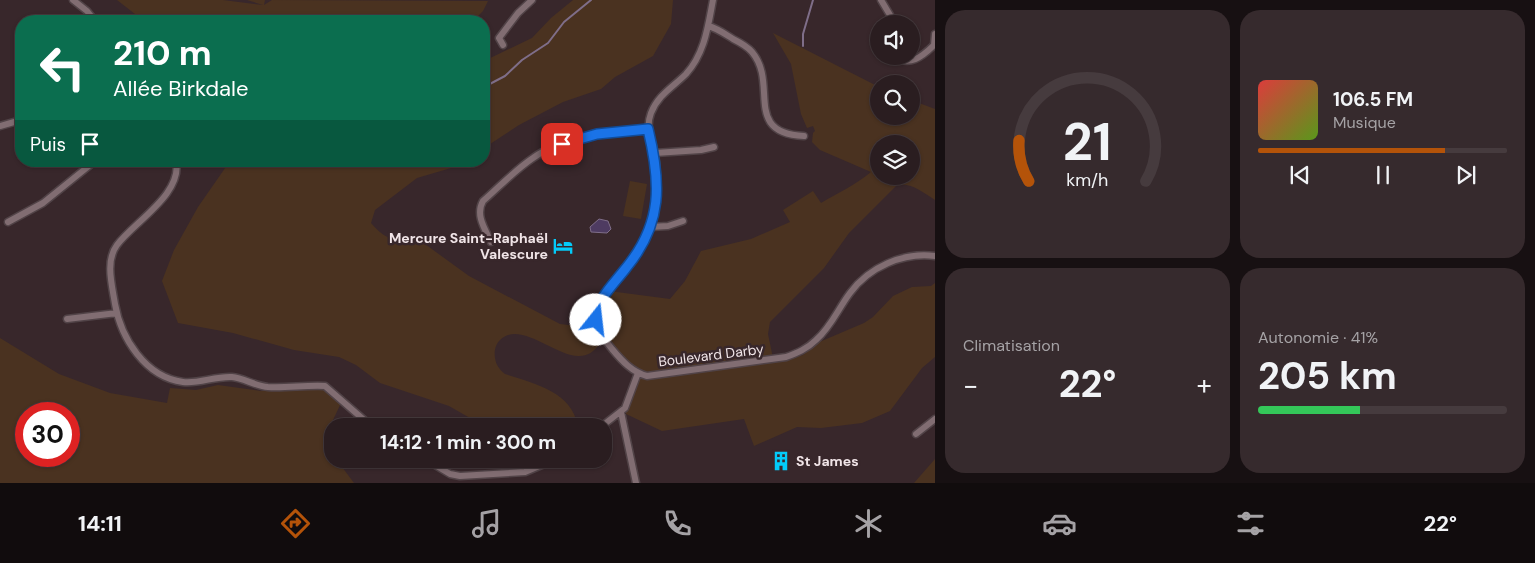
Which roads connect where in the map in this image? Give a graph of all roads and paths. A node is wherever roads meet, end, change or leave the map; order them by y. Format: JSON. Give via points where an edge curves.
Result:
{"nodes":[{"id":1,"x":73,"y":0,"type":"edge"},
{"id":2,"x":532,"y":0,"type":"edge"},
{"id":3,"x":713,"y":0,"type":"edge"},
{"id":4,"x":881,"y":0,"type":"edge"},
{"id":5,"x":90,"y":15,"type":"edge"},
{"id":6,"x":890,"y":15,"type":"edge"},
{"id":7,"x":708,"y":26,"type":"junction"},
{"id":8,"x":935,"y":34,"type":"edge"},
{"id":9,"x":503,"y":45,"type":"dead end"},
{"id":10,"x":920,"y":58,"type":"edge"},
{"id":11,"x":15,"y":122,"type":"edge"},
{"id":12,"x":0,"y":126,"type":"edge"},
{"id":13,"x":648,"y":129,"type":"junction"},
{"id":14,"x":804,"y":136,"type":"dead end"},
{"id":15,"x":714,"y":146,"type":"dead end"},
{"id":16,"x":655,"y":153,"type":"junction"},
{"id":17,"x":88,"y":167,"type":"edge"},
{"id":18,"x":176,"y":167,"type":"edge"},
{"id":19,"x":683,"y":221,"type":"dead end"},
{"id":20,"x":8,"y":222,"type":"dead end"},
{"id":21,"x":650,"y":227,"type":"junction"},
{"id":22,"x":491,"y":242,"type":"dead end"},
{"id":23,"x":935,"y":256,"type":"edge"},
{"id":24,"x":117,"y":314,"type":"junction"},
{"id":25,"x":67,"y":319,"type":"dead end"},
{"id":26,"x":638,"y":373,"type":"junction"},
{"id":27,"x":621,"y":412,"type":"junction"},
{"id":28,"x":362,"y":418,"type":"edge"},
{"id":29,"x":612,"y":419,"type":"edge"},
{"id":30,"x":935,"y":419,"type":"edge"},
{"id":31,"x":916,"y":434,"type":"dead end"},
{"id":32,"x":440,"y":468,"type":"edge"},
{"id":33,"x":534,"y":468,"type":"edge"},
{"id":34,"x":636,"y":483,"type":"edge"}],
"edges":[{"from":1,"to":5,"type":"street"},
{"from":2,"to":9,"type":"street","via":[[499,38]]},
{"from":3,"to":7,"type":"street"},
{"from":4,"to":6,"type":"street"},
{"from":7,"to":13,"type":"street","via":[[704,46],[694,64],[656,104]]},
{"from":7,"to":14,"type":"street","via":[[752,52],[763,77],[766,118],[775,129]]},
{"from":8,"to":10,"type":"street","via":[[934,45]]},
{"from":11,"to":12,"type":"street"},
{"from":13,"to":16,"type":"street"},
{"from":13,"to":22,"type":"street","via":[[597,134],[533,157],[479,207],[479,216]]},
{"from":15,"to":16,"type":"street"},
{"from":16,"to":21,"type":"street","via":[[656,196]]},
{"from":17,"to":20,"type":"street","via":[[43,203]]},
{"from":18,"to":24,"type":"street","via":[[175,179],[169,190],[126,235],[113,254],[110,266]]},
{"from":19,"to":21,"type":"street"},
{"from":21,"to":26,"type":"street","via":[[639,251],[603,296],[596,312],[601,335]]},
{"from":23,"to":26,"type":"street","name":"Boulevard Darby","via":[[913,256],[880,267],[850,293],[817,340],[806,349],[786,357],[671,374],[647,376]]},
{"from":24,"to":25,"type":"street"},
{"from":24,"to":28,"type":"street","via":[[134,350],[166,376],[183,382],[232,377],[268,387],[325,386]]},
{"from":26,"to":27,"type":"street"},
{"from":27,"to":29,"type":"street"},
{"from":27,"to":34,"type":"street"},
{"from":30,"to":31,"type":"street"},
{"from":32,"to":33,"type":"street","via":[[460,476],[524,472]]}]}
